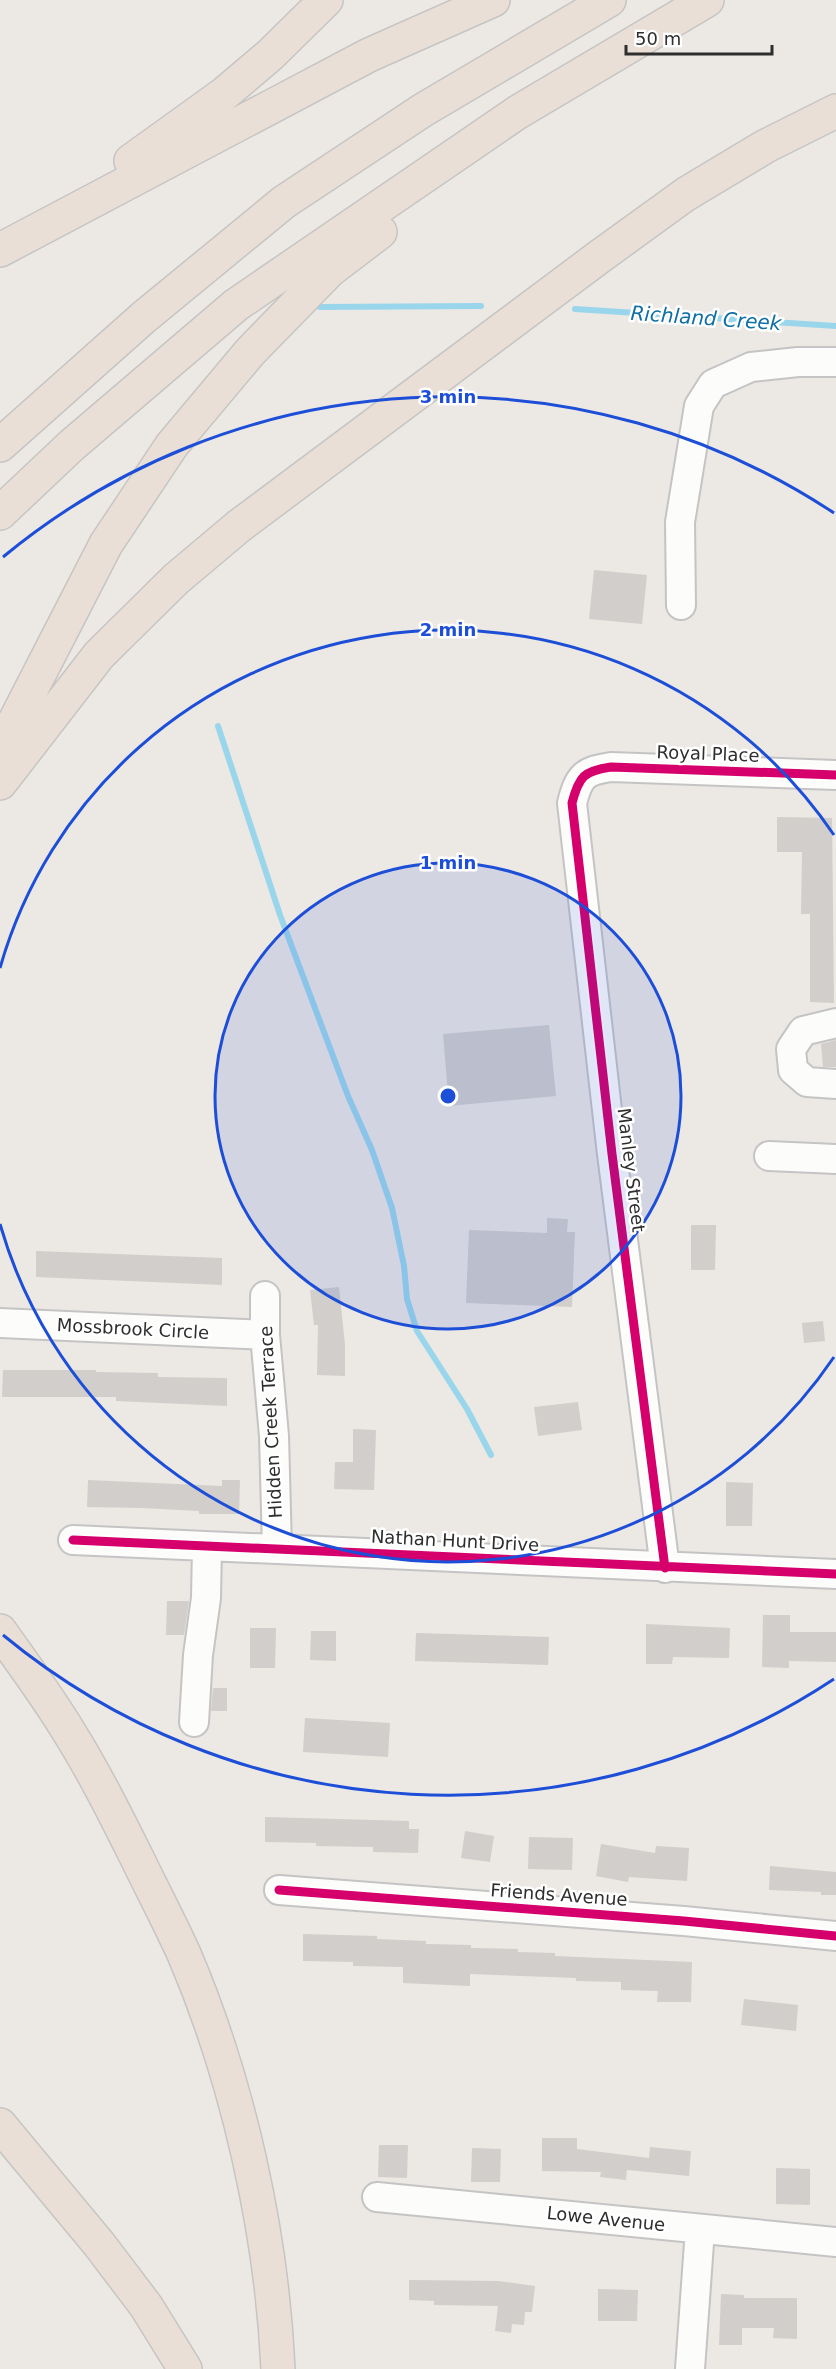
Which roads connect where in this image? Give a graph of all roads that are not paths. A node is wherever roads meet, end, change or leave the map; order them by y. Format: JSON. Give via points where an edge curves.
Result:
{"nodes":[{"id":1,"x":326,"y":0,"type":"edge"},
{"id":2,"x":493,"y":0,"type":"edge"},
{"id":3,"x":609,"y":0,"type":"edge"},
{"id":4,"x":707,"y":0,"type":"edge"},
{"id":5,"x":836,"y":111,"type":"edge"},
{"id":6,"x":519,"y":112,"type":"junction"},
{"id":7,"x":13,"y":242,"type":"edge"},
{"id":8,"x":836,"y":362,"type":"edge"},
{"id":9,"x":0,"y":446,"type":"edge"},
{"id":10,"x":0,"y":513,"type":"edge"},
{"id":11,"x":681,"y":605,"type":"dead end"},
{"id":12,"x":0,"y":750,"type":"edge"},
{"id":13,"x":836,"y":775,"type":"edge"},
{"id":14,"x":582,"y":778,"type":"joint"},
{"id":15,"x":0,"y":783,"type":"edge"},
{"id":16,"x":836,"y":1023,"type":"edge"},
{"id":17,"x":836,"y":1084,"type":"edge"},
{"id":18,"x":769,"y":1156,"type":"dead end"},
{"id":19,"x":836,"y":1159,"type":"edge"},
{"id":20,"x":265,"y":1296,"type":"dead end"},
{"id":21,"x":0,"y":1323,"type":"edge"},
{"id":22,"x":265,"y":1335,"type":"junction"},
{"id":23,"x":73,"y":1540,"type":"dead end"},
{"id":24,"x":207,"y":1547,"type":"junction"},
{"id":25,"x":278,"y":1549,"type":"junction"},
{"id":26,"x":665,"y":1568,"type":"junction"},
{"id":27,"x":836,"y":1574,"type":"edge"},
{"id":28,"x":0,"y":1631,"type":"edge"},
{"id":29,"x":194,"y":1722,"type":"dead end"},
{"id":30,"x":279,"y":1890,"type":"dead end"},
{"id":31,"x":836,"y":1936,"type":"edge"},
{"id":32,"x":0,"y":2125,"type":"edge"},
{"id":33,"x":377,"y":2197,"type":"dead end"},
{"id":34,"x":700,"y":2229,"type":"junction"},
{"id":35,"x":836,"y":2242,"type":"edge"},
{"id":36,"x":185,"y":2369,"type":"edge"},
{"id":37,"x":278,"y":2369,"type":"edge"},
{"id":38,"x":690,"y":2369,"type":"edge"}],
"edges":[{"from":1,"to":7,"type":"highway","via":[[270,56],[224,94]]},
{"from":2,"to":7,"type":"highway","via":[[369,55]]},
{"from":3,"to":9,"type":"highway","via":[[423,110],[284,202],[144,317]]},
{"from":4,"to":6,"type":"highway"},
{"from":5,"to":15,"type":"highway","via":[[766,146],[686,194],[238,526],[176,579],[99,655]]},
{"from":6,"to":10,"type":"highway","via":[[236,305],[72,445]]},
{"from":6,"to":12,"type":"highway","via":[[472,161],[330,270],[250,352],[172,445],[106,544]]},
{"from":8,"to":11,"type":"street","via":[[751,367],[713,384],[699,406],[680,522]]},
{"from":13,"to":14,"type":"street","name":"Royal Place","via":[[611,767],[590,771]]},
{"from":14,"to":26,"type":"street","name":"Manley Street","via":[[572,803]]},
{"from":16,"to":17,"type":"street","via":[[803,1031],[791,1049],[793,1070],[807,1082]]},
{"from":18,"to":19,"type":"street"},
{"from":20,"to":22,"type":"street","name":"Hidden Creek Terrace"},
{"from":21,"to":22,"type":"street","name":"Mossbrook Circle"},
{"from":22,"to":25,"type":"street","name":"Hidden Creek Terrace"},
{"from":23,"to":24,"type":"street","name":"Nathan Hunt Drive"},
{"from":24,"to":25,"type":"street","name":"Nathan Hunt Drive"},
{"from":24,"to":29,"type":"street"},
{"from":25,"to":26,"type":"street","name":"Nathan Hunt Drive"},
{"from":26,"to":27,"type":"street","name":"Nathan Hunt Drive"},
{"from":28,"to":37,"type":"highway","via":[[70,1732],[184,1955],[241,2126],[268,2258]]},
{"from":30,"to":31,"type":"street","name":"Friends Avenue"},
{"from":32,"to":36,"type":"highway","via":[[146,2306]]},
{"from":33,"to":34,"type":"street","name":"Lowe Avenue"},
{"from":34,"to":35,"type":"street","name":"Lowe Avenue"},
{"from":34,"to":38,"type":"street"}]}
